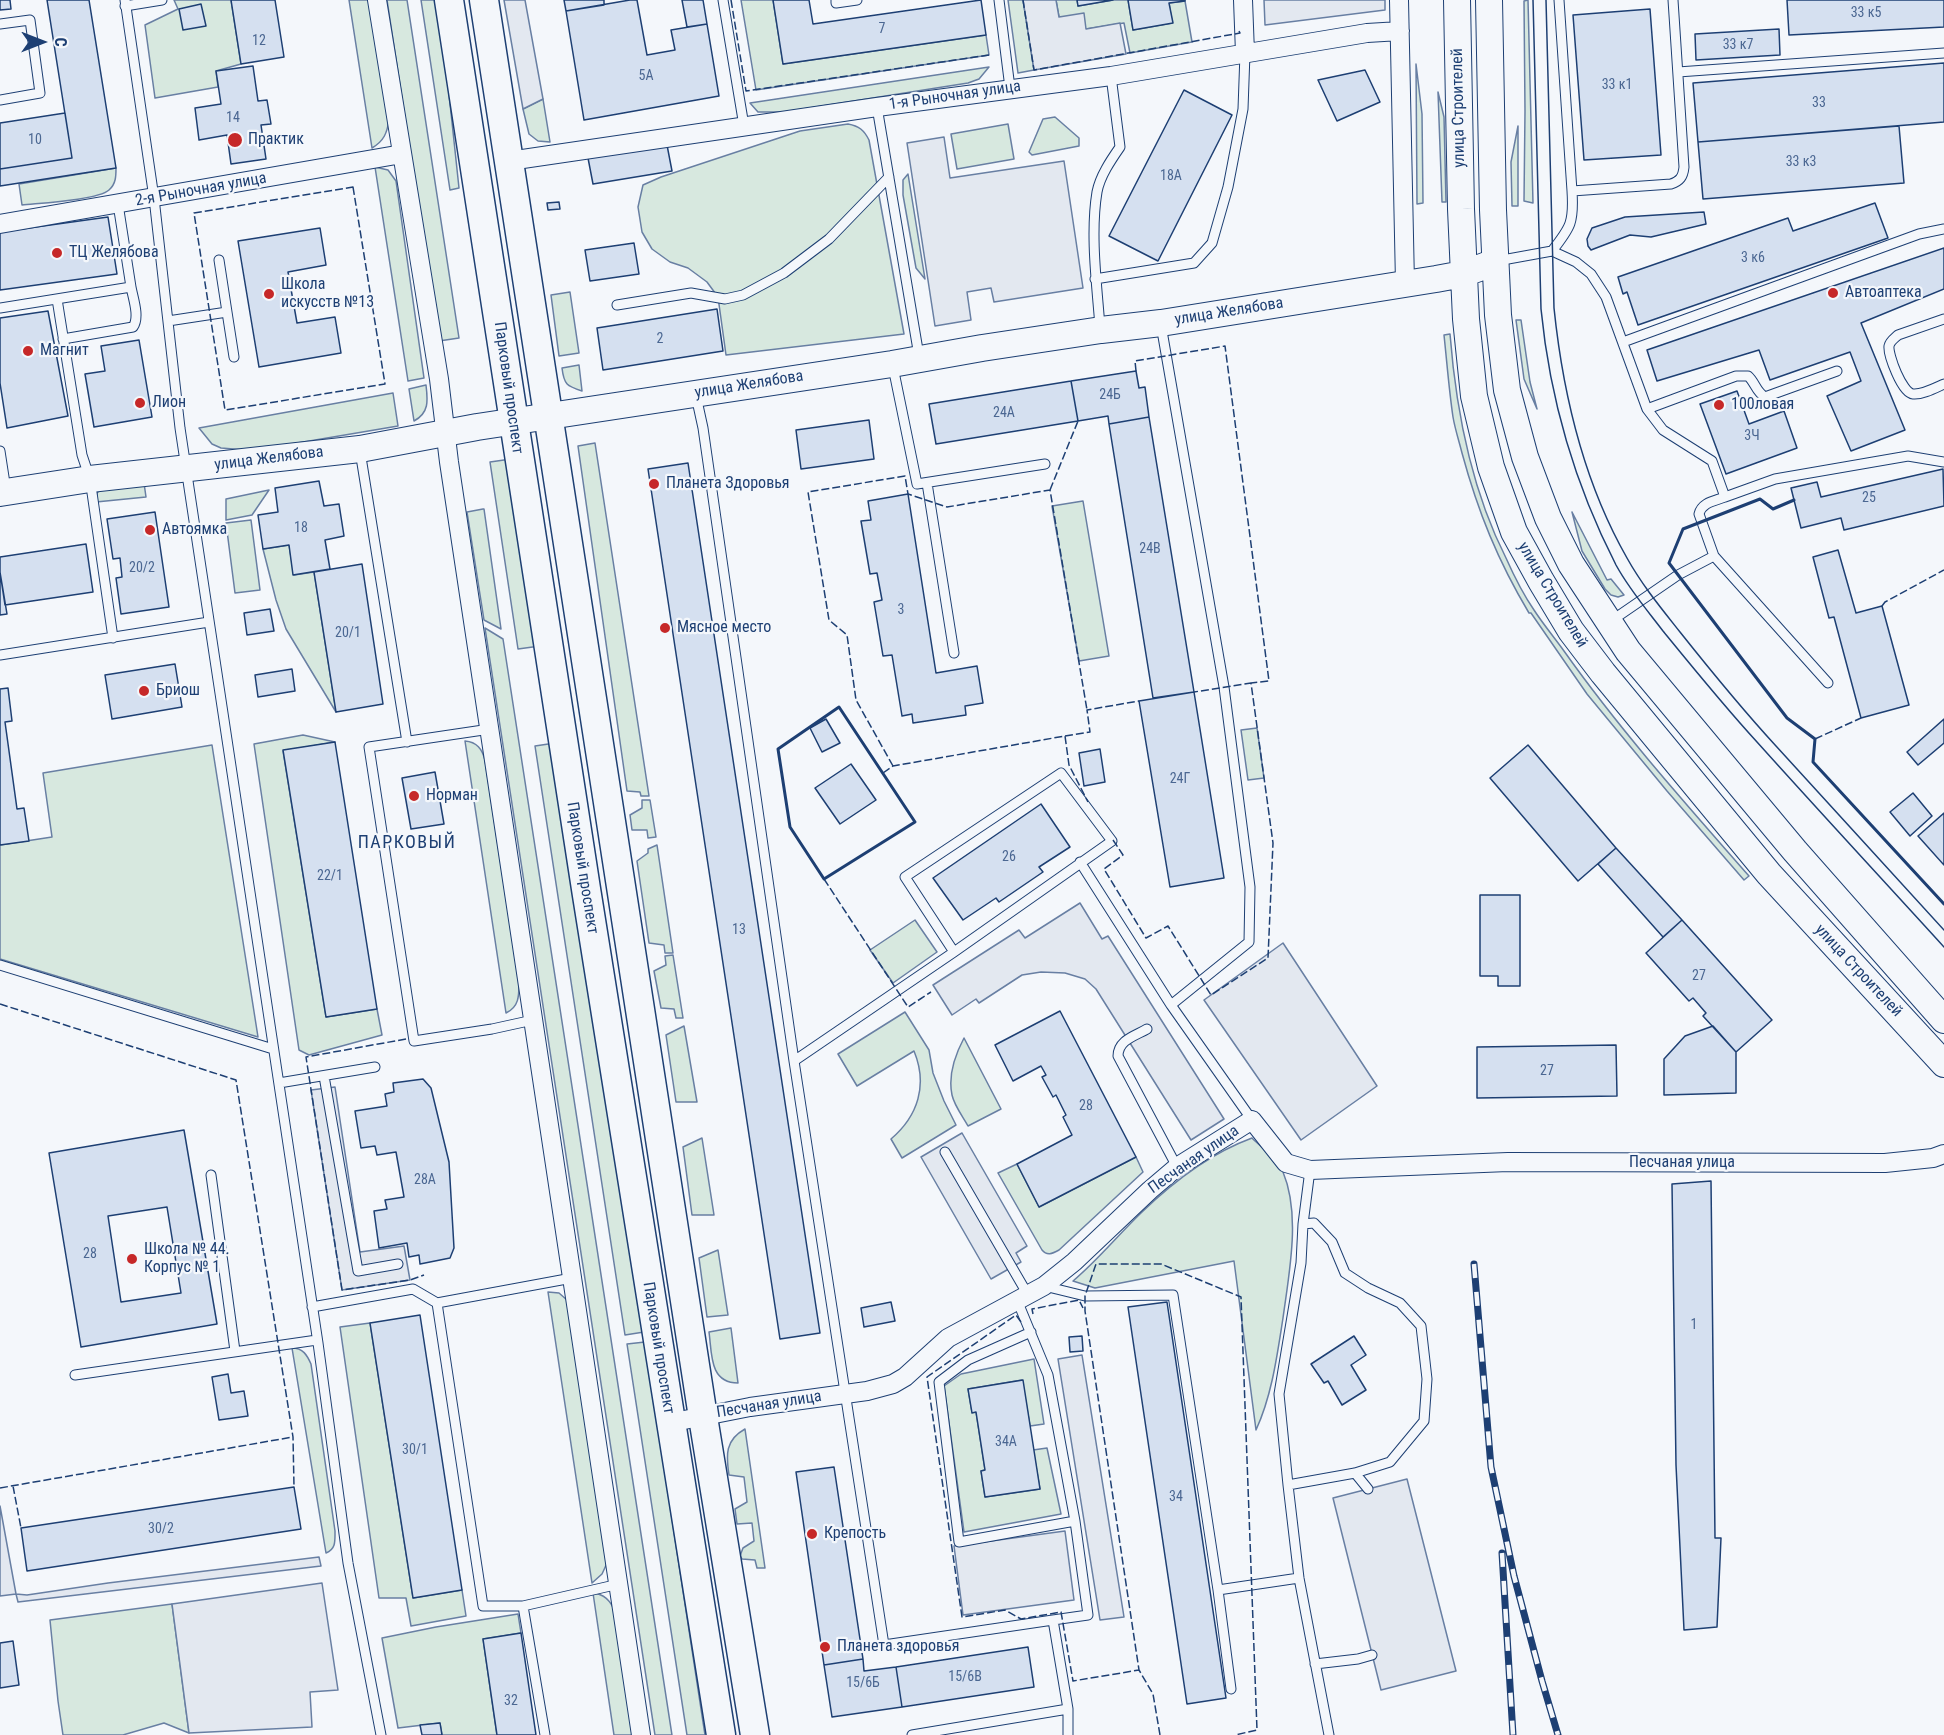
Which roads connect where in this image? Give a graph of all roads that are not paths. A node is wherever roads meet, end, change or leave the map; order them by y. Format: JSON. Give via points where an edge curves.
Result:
{"nodes":[{"id":1,"x":162,"y":0,"type":"edge"},
{"id":2,"x":377,"y":0,"type":"edge"},
{"id":3,"x":449,"y":0,"type":"edge"},
{"id":4,"x":484,"y":0,"type":"edge"},
{"id":5,"x":723,"y":0,"type":"edge"},
{"id":6,"x":836,"y":0,"type":"edge"},
{"id":7,"x":856,"y":0,"type":"edge"},
{"id":8,"x":999,"y":0,"type":"edge"},
{"id":9,"x":1243,"y":0,"type":"edge"},
{"id":10,"x":1400,"y":0,"type":"edge"},
{"id":11,"x":1457,"y":0,"type":"edge"},
{"id":12,"x":1489,"y":0,"type":"edge"},
{"id":13,"x":1558,"y":0,"type":"edge"},
{"id":14,"x":1673,"y":0,"type":"edge"},
{"id":15,"x":125,"y":3,"type":"edge"},
{"id":16,"x":0,"y":24,"type":"edge"},
{"id":17,"x":1400,"y":31,"type":"junction"},
{"id":18,"x":1245,"y":53,"type":"junction"},
{"id":19,"x":1944,"y":53,"type":"edge"},
{"id":20,"x":1678,"y":72,"type":"junction"},
{"id":21,"x":1111,"y":76,"type":"junction"},
{"id":22,"x":1010,"y":88,"type":"junction"},
{"id":23,"x":0,"y":100,"type":"edge"},
{"id":24,"x":877,"y":107,"type":"junction"},
{"id":25,"x":744,"y":126,"type":"junction"},
{"id":26,"x":402,"y":154,"type":"junction"},
{"id":27,"x":509,"y":161,"type":"junction"},
{"id":28,"x":889,"y":177,"type":"junction"},
{"id":29,"x":1572,"y":191,"type":"junction"},
{"id":30,"x":154,"y":198,"type":"junction"},
{"id":31,"x":118,"y":204,"type":"junction"},
{"id":32,"x":0,"y":224,"type":"edge"},
{"id":33,"x":1944,"y":229,"type":"edge"},
{"id":34,"x":1552,"y":251,"type":"junction"},
{"id":35,"x":219,"y":260,"type":"dead end"},
{"id":36,"x":1495,"y":262,"type":"junction"},
{"id":37,"x":1463,"y":274,"type":"junction"},
{"id":38,"x":1095,"y":279,"type":"junction"},
{"id":39,"x":1405,"y":283,"type":"junction"},
{"id":40,"x":131,"y":287,"type":"junction"},
{"id":41,"x":57,"y":299,"type":"junction"},
{"id":42,"x":617,"y":305,"type":"dead end"},
{"id":43,"x":0,"y":308,"type":"edge"},
{"id":44,"x":227,"y":312,"type":"junction"},
{"id":45,"x":1944,"y":318,"type":"edge"},
{"id":46,"x":168,"y":321,"type":"junction"},
{"id":47,"x":1161,"y":323,"type":"junction"},
{"id":48,"x":1101,"y":330,"type":"junction"},
{"id":49,"x":63,"y":339,"type":"junction"},
{"id":50,"x":1623,"y":342,"type":"junction"},
{"id":51,"x":234,"y":357,"type":"dead end"},
{"id":52,"x":919,"y":358,"type":"junction"},
{"id":53,"x":892,"y":364,"type":"junction"},
{"id":54,"x":1837,"y":371,"type":"dead end"},
{"id":55,"x":1944,"y":384,"type":"edge"},
{"id":56,"x":696,"y":394,"type":"junction"},
{"id":57,"x":1647,"y":408,"type":"junction"},
{"id":58,"x":550,"y":417,"type":"junction"},
{"id":59,"x":513,"y":422,"type":"junction"},
{"id":60,"x":446,"y":432,"type":"junction"},
{"id":61,"x":360,"y":449,"type":"junction"},
{"id":62,"x":0,"y":451,"type":"edge"},
{"id":63,"x":1944,"y":462,"type":"edge"},
{"id":64,"x":1045,"y":464,"type":"dead end"},
{"id":65,"x":186,"y":469,"type":"junction"},
{"id":66,"x":90,"y":480,"type":"junction"},
{"id":67,"x":927,"y":483,"type":"junction"},
{"id":68,"x":3,"y":492,"type":"edge"},
{"id":69,"x":1725,"y":497,"type":"junction"},
{"id":70,"x":1713,"y":556,"type":"junction"},
{"id":71,"x":209,"y":622,"type":"junction"},
{"id":72,"x":1609,"y":622,"type":"junction"},
{"id":73,"x":113,"y":638,"type":"junction"},
{"id":74,"x":954,"y":653,"type":"dead end"},
{"id":75,"x":0,"y":655,"type":"edge"},
{"id":76,"x":1828,"y":683,"type":"dead end"},
{"id":77,"x":490,"y":729,"type":"junction"},
{"id":78,"x":407,"y":742,"type":"junction"},
{"id":79,"x":1080,"y":862,"type":"junction"},
{"id":80,"x":954,"y":952,"type":"junction"},
{"id":81,"x":0,"y":965,"type":"edge"},
{"id":82,"x":1171,"y":1005,"type":"junction"},
{"id":83,"x":533,"y":1020,"type":"junction"},
{"id":84,"x":1944,"y":1020,"type":"edge"},
{"id":85,"x":1147,"y":1029,"type":"dead end"},
{"id":86,"x":273,"y":1049,"type":"junction"},
{"id":87,"x":794,"y":1061,"type":"junction"},
{"id":88,"x":1944,"y":1064,"type":"edge"},
{"id":89,"x":375,"y":1067,"type":"dead end"},
{"id":90,"x":324,"y":1076,"type":"junction"},
{"id":91,"x":279,"y":1083,"type":"junction"},
{"id":92,"x":1252,"y":1120,"type":"junction"},
{"id":93,"x":945,"y":1152,"type":"dead end"},
{"id":94,"x":1944,"y":1154,"type":"edge"},
{"id":95,"x":1177,"y":1167,"type":"junction"},
{"id":96,"x":1310,"y":1170,"type":"junction"},
{"id":97,"x":211,"y":1175,"type":"dead end"},
{"id":98,"x":1303,"y":1224,"type":"junction"},
{"id":99,"x":398,"y":1264,"type":"dead end"},
{"id":100,"x":572,"y":1278,"type":"junction"},
{"id":101,"x":1030,"y":1293,"type":"junction"},
{"id":102,"x":437,"y":1303,"type":"junction"},
{"id":103,"x":312,"y":1307,"type":"junction"},
{"id":104,"x":1031,"y":1332,"type":"junction"},
{"id":105,"x":317,"y":1340,"type":"junction"},
{"id":106,"x":235,"y":1351,"type":"junction"},
{"id":107,"x":75,"y":1375,"type":"dead end"},
{"id":108,"x":844,"y":1394,"type":"junction"},
{"id":109,"x":703,"y":1417,"type":"junction"},
{"id":110,"x":669,"y":1423,"type":"junction"},
{"id":111,"x":1355,"y":1473,"type":"junction"},
{"id":112,"x":1288,"y":1485,"type":"junction"},
{"id":113,"x":1368,"y":1489,"type":"dead end"},
{"id":114,"x":1075,"y":1521,"type":"junction"},
{"id":115,"x":1299,"y":1578,"type":"junction"},
{"id":116,"x":619,"y":1584,"type":"junction"},
{"id":117,"x":1218,"y":1590,"type":"junction"},
{"id":118,"x":523,"y":1606,"type":"junction"},
{"id":119,"x":1053,"y":1620,"type":"junction"},
{"id":120,"x":1372,"y":1654,"type":"dead end"},
{"id":121,"x":1315,"y":1664,"type":"junction"},
{"id":122,"x":1231,"y":1689,"type":"dead end"},
{"id":123,"x":1068,"y":1709,"type":"junction"},
{"id":124,"x":381,"y":1735,"type":"edge"},
{"id":125,"x":545,"y":1735,"type":"edge"},
{"id":126,"x":641,"y":1735,"type":"edge"},
{"id":127,"x":721,"y":1735,"type":"edge"},
{"id":128,"x":755,"y":1735,"type":"edge"},
{"id":129,"x":912,"y":1735,"type":"edge"},
{"id":130,"x":1068,"y":1735,"type":"edge"},
{"id":131,"x":1329,"y":1735,"type":"edge"}],
"edges":[{"from":1,"to":15,"type":"lane"},
{"from":2,"to":26,"type":"street"},
{"from":3,"to":59,"type":"main road","name":"Парковый проспект"},
{"from":4,"to":27,"type":"main road","name":"Парковый проспект"},
{"from":5,"to":25,"type":"lane"},
{"from":6,"to":7,"type":"lane"},
{"from":8,"to":22,"type":"lane"},
{"from":9,"to":18,"type":"street"},
{"from":10,"to":17,"type":"street"},
{"from":11,"to":37,"type":"main road","name":"улица Строителей"},
{"from":12,"to":36,"type":"main road","name":"улица Строителей"},
{"from":13,"to":29,"type":"lane"},
{"from":14,"to":20,"type":"lane"},
{"from":15,"to":30,"type":"lane"},
{"from":16,"to":23,"type":"lane","via":[[30,20],[40,93]]},
{"from":17,"to":18,"type":"street","name":"1-я Рыночная улица"},
{"from":17,"to":39,"type":"street"},
{"from":18,"to":21,"type":"street","name":"1-я Рыночная улица"},
{"from":18,"to":38,"type":"lane","via":[[1243,108],[1228,187],[1212,243],[1194,263]]},
{"from":19,"to":20,"type":"lane"},
{"from":20,"to":29,"type":"lane","via":[[1684,167],[1677,182]]},
{"from":21,"to":22,"type":"street","name":"1-я Рыночная улица"},
{"from":21,"to":38,"type":"lane","via":[[1120,147],[1097,191]]},
{"from":22,"to":24,"type":"street","name":"1-я Рыночная улица"},
{"from":24,"to":25,"type":"street","name":"1-я Рыночная улица"},
{"from":24,"to":28,"type":"lane"},
{"from":25,"to":27,"type":"street","name":"1-я Рыночная улица"},
{"from":26,"to":30,"type":"street","name":"2-я Рыночная улица"},
{"from":26,"to":60,"type":"street"},
{"from":27,"to":58,"type":"main road","name":"Парковый проспект"},
{"from":28,"to":42,"type":"lane","via":[[830,239],[784,273],[743,295],[725,299],[691,293]]},
{"from":28,"to":52,"type":"lane"},
{"from":29,"to":34,"type":"lane","via":[[1570,227]]},
{"from":30,"to":31,"type":"street","name":"2-я Рыночная улица"},
{"from":30,"to":46,"type":"lane"},
{"from":31,"to":32,"type":"street","name":"2-я Рыночная улица"},
{"from":31,"to":40,"type":"lane"},
{"from":33,"to":50,"type":"lane","via":[[1919,234]]},
{"from":34,"to":36,"type":"lane"},
{"from":34,"to":50,"type":"lane","via":[[1591,274],[1606,297]]},
{"from":35,"to":44,"type":"lane"},
{"from":36,"to":37,"type":"main road","name":"улица Желябова"},
{"from":36,"to":72,"type":"main road","name":"улица Строителей","via":[[1507,390],[1525,457],[1571,564]]},
{"from":37,"to":39,"type":"main road","name":"улица Желябова"},
{"from":37,"to":88,"type":"main road","name":"улица Строителей","via":[[1474,396],[1491,467],[1514,532],[1565,621],[1768,874]]},
{"from":38,"to":48,"type":"lane"},
{"from":39,"to":47,"type":"main road","name":"улица Желябова"},
{"from":40,"to":41,"type":"lane"},
{"from":40,"to":49,"type":"lane","via":[[136,317],[133,327]]},
{"from":41,"to":43,"type":"lane"},
{"from":41,"to":49,"type":"lane"},
{"from":44,"to":46,"type":"lane"},
{"from":44,"to":51,"type":"lane"},
{"from":45,"to":55,"type":"lane","via":[[1899,335],[1889,345],[1906,392],[1920,393]]},
{"from":46,"to":65,"type":"lane"},
{"from":47,"to":48,"type":"main road","name":"улица Желябова"},
{"from":47,"to":82,"type":"lane","via":[[1224,687],[1250,887],[1249,942]]},
{"from":48,"to":52,"type":"main road","name":"улица Желябова"},
{"from":49,"to":66,"type":"lane","via":[[82,455]]},
{"from":50,"to":57,"type":"lane"},
{"from":52,"to":53,"type":"main road","name":"улица Желябова"},
{"from":53,"to":56,"type":"main road","name":"улица Желябова"},
{"from":53,"to":67,"type":"lane","via":[[916,484]]},
{"from":54,"to":57,"type":"lane","via":[[1765,396],[1748,376],[1736,376]]},
{"from":56,"to":58,"type":"main road","name":"улица Желябова"},
{"from":56,"to":87,"type":"lane"},
{"from":57,"to":69,"type":"lane","via":[[1663,430],[1713,461]]},
{"from":58,"to":59,"type":"main road","name":"улица Желябова"},
{"from":58,"to":109,"type":"main road","name":"Парковый проспект"},
{"from":59,"to":60,"type":"main road","name":"улица Желябова"},
{"from":59,"to":110,"type":"main road","name":"Парковый проспект"},
{"from":60,"to":61,"type":"main road","name":"улица Желябова"},
{"from":60,"to":77,"type":"street"},
{"from":61,"to":65,"type":"main road","name":"улица Желябова"},
{"from":61,"to":78,"type":"lane"},
{"from":62,"to":68,"type":"lane"},
{"from":63,"to":69,"type":"lane","via":[[1908,456],[1775,479]]},
{"from":64,"to":67,"type":"lane"},
{"from":65,"to":66,"type":"main road","name":"улица Желябова"},
{"from":65,"to":71,"type":"lane"},
{"from":66,"to":68,"type":"main road","name":"улица Желябова"},
{"from":66,"to":73,"type":"lane"},
{"from":67,"to":74,"type":"lane"},
{"from":69,"to":70,"type":"lane","via":[[1700,508]]},
{"from":70,"to":72,"type":"lane"},
{"from":70,"to":76,"type":"lane"},
{"from":71,"to":73,"type":"lane"},
{"from":71,"to":86,"type":"lane"},
{"from":72,"to":84,"type":"main road","name":"улица Строителей","via":[[1628,651],[1788,842]]},
{"from":73,"to":75,"type":"lane"},
{"from":77,"to":78,"type":"lane"},
{"from":77,"to":83,"type":"street"},
{"from":78,"to":83,"type":"lane","via":[[369,747],[414,1041]]},
{"from":79,"to":80,"type":"lane"},
{"from":79,"to":80,"type":"lane","via":[[1112,841],[1061,773],[905,877]]},
{"from":79,"to":82,"type":"lane"},
{"from":80,"to":87,"type":"lane"},
{"from":81,"to":86,"type":"lane"},
{"from":82,"to":92,"type":"lane"},
{"from":83,"to":100,"type":"street"},
{"from":85,"to":95,"type":"lane","via":[[1121,1043],[1118,1056]]},
{"from":86,"to":91,"type":"lane"},
{"from":87,"to":108,"type":"lane"},
{"from":89,"to":90,"type":"lane"},
{"from":90,"to":91,"type":"lane"},
{"from":90,"to":99,"type":"lane","via":[[358,1271]]},
{"from":91,"to":103,"type":"lane"},
{"from":92,"to":95,"type":"street","name":"Песчаная улица"},
{"from":92,"to":96,"type":"street","name":"Песчаная улица","via":[[1286,1163]]},
{"from":93,"to":101,"type":"lane"},
{"from":94,"to":96,"type":"street","name":"Песчаная улица","via":[[1885,1163],[1508,1162]]},
{"from":95,"to":101,"type":"street","name":"Песчаная улица","via":[[1074,1262]]},
{"from":96,"to":98,"type":"lane"},
{"from":97,"to":106,"type":"lane"},
{"from":98,"to":111,"type":"lane","via":[[1314,1223],[1332,1242],[1345,1273],[1400,1303],[1421,1326],[1427,1379],[1424,1421],[1390,1462]]},
{"from":98,"to":112,"type":"lane","via":[[1301,1263],[1279,1394]]},
{"from":100,"to":102,"type":"lane"},
{"from":100,"to":116,"type":"street"},
{"from":101,"to":104,"type":"lane"},
{"from":101,"to":108,"type":"street","name":"Песчаная улица","via":[[948,1338],[893,1384]]},
{"from":101,"to":117,"type":"lane","via":[[1173,1295]]},
{"from":102,"to":103,"type":"lane","via":[[413,1289]]},
{"from":102,"to":118,"type":"lane","via":[[483,1606]]},
{"from":103,"to":105,"type":"lane"},
{"from":104,"to":114,"type":"lane","via":[[1048,1375]]},
{"from":104,"to":114,"type":"lane","via":[[968,1360],[939,1382],[959,1542]]},
{"from":105,"to":106,"type":"lane"},
{"from":105,"to":124,"type":"lane","via":[[348,1563]]},
{"from":106,"to":107,"type":"lane"},
{"from":108,"to":109,"type":"street","name":"Песчаная улица"},
{"from":108,"to":119,"type":"lane","via":[[884,1645]]},
{"from":109,"to":110,"type":"street","name":"Песчаная улица"},
{"from":109,"to":128,"type":"main road","name":"Парковый проспект"},
{"from":110,"to":127,"type":"main road","name":"Парковый проспект"},
{"from":111,"to":112,"type":"lane"},
{"from":111,"to":113,"type":"lane"},
{"from":112,"to":115,"type":"lane"},
{"from":114,"to":119,"type":"lane","via":[[1088,1615]]},
{"from":115,"to":117,"type":"lane"},
{"from":115,"to":121,"type":"lane"},
{"from":116,"to":118,"type":"lane"},
{"from":116,"to":126,"type":"street"},
{"from":117,"to":122,"type":"lane"},
{"from":118,"to":125,"type":"lane"},
{"from":119,"to":123,"type":"lane"},
{"from":120,"to":121,"type":"lane"},
{"from":121,"to":131,"type":"lane"},
{"from":123,"to":129,"type":"lane"},
{"from":123,"to":130,"type":"lane"}]}
